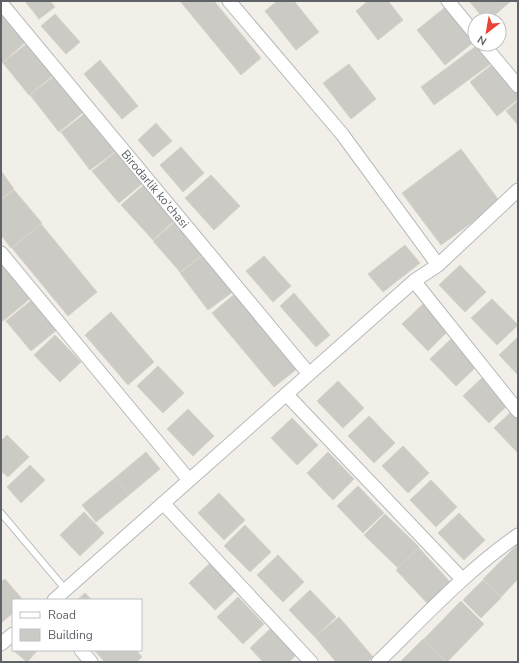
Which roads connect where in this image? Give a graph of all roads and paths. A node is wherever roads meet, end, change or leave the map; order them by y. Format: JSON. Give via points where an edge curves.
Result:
{"nodes":[{"id":1,"x":229,"y":1,"type":"edge"},
{"id":2,"x":448,"y":1,"type":"edge"},
{"id":3,"x":1,"y":3,"type":"edge"},
{"id":4,"x":467,"y":24,"type":"edge"},
{"id":5,"x":490,"y":52,"type":"edge"},
{"id":6,"x":518,"y":86,"type":"edge"},
{"id":7,"x":518,"y":190,"type":"edge"},
{"id":8,"x":1,"y":253,"type":"edge"},
{"id":9,"x":438,"y":265,"type":"junction"},
{"id":10,"x":414,"y":281,"type":"junction"},
{"id":11,"x":309,"y":374,"type":"junction"},
{"id":12,"x":286,"y":394,"type":"junction"},
{"id":13,"x":518,"y":411,"type":"edge"},
{"id":14,"x":189,"y":480,"type":"junction"},
{"id":15,"x":163,"y":503,"type":"junction"},
{"id":16,"x":1,"y":513,"type":"edge"},
{"id":17,"x":518,"y":535,"type":"edge"},
{"id":18,"x":462,"y":579,"type":"junction"},
{"id":19,"x":66,"y":590,"type":"junction"},
{"id":20,"x":55,"y":599,"type":"edge"},
{"id":21,"x":12,"y":635,"type":"edge"},
{"id":22,"x":1,"y":644,"type":"edge"},
{"id":23,"x":82,"y":651,"type":"edge"},
{"id":24,"x":91,"y":662,"type":"edge"},
{"id":25,"x":312,"y":662,"type":"edge"},
{"id":26,"x":378,"y":662,"type":"edge"}],
"edges":[{"from":1,"to":9,"type":"street","via":[[342,134]]},
{"from":2,"to":4,"type":"street"},
{"from":3,"to":11,"type":"street","name":"Birodarlik ko'chasi"},
{"from":5,"to":6,"type":"street"},
{"from":7,"to":9,"type":"street"},
{"from":8,"to":14,"type":"street"},
{"from":9,"to":10,"type":"street"},
{"from":10,"to":11,"type":"street"},
{"from":10,"to":13,"type":"street"},
{"from":11,"to":12,"type":"street"},
{"from":12,"to":14,"type":"street"},
{"from":12,"to":18,"type":"street"},
{"from":14,"to":15,"type":"street"},
{"from":15,"to":19,"type":"street"},
{"from":15,"to":25,"type":"street"},
{"from":16,"to":19,"type":"lane"},
{"from":17,"to":18,"type":"street"},
{"from":18,"to":26,"type":"street"},
{"from":19,"to":20,"type":"street"},
{"from":21,"to":22,"type":"street"},
{"from":23,"to":24,"type":"street"}]}
